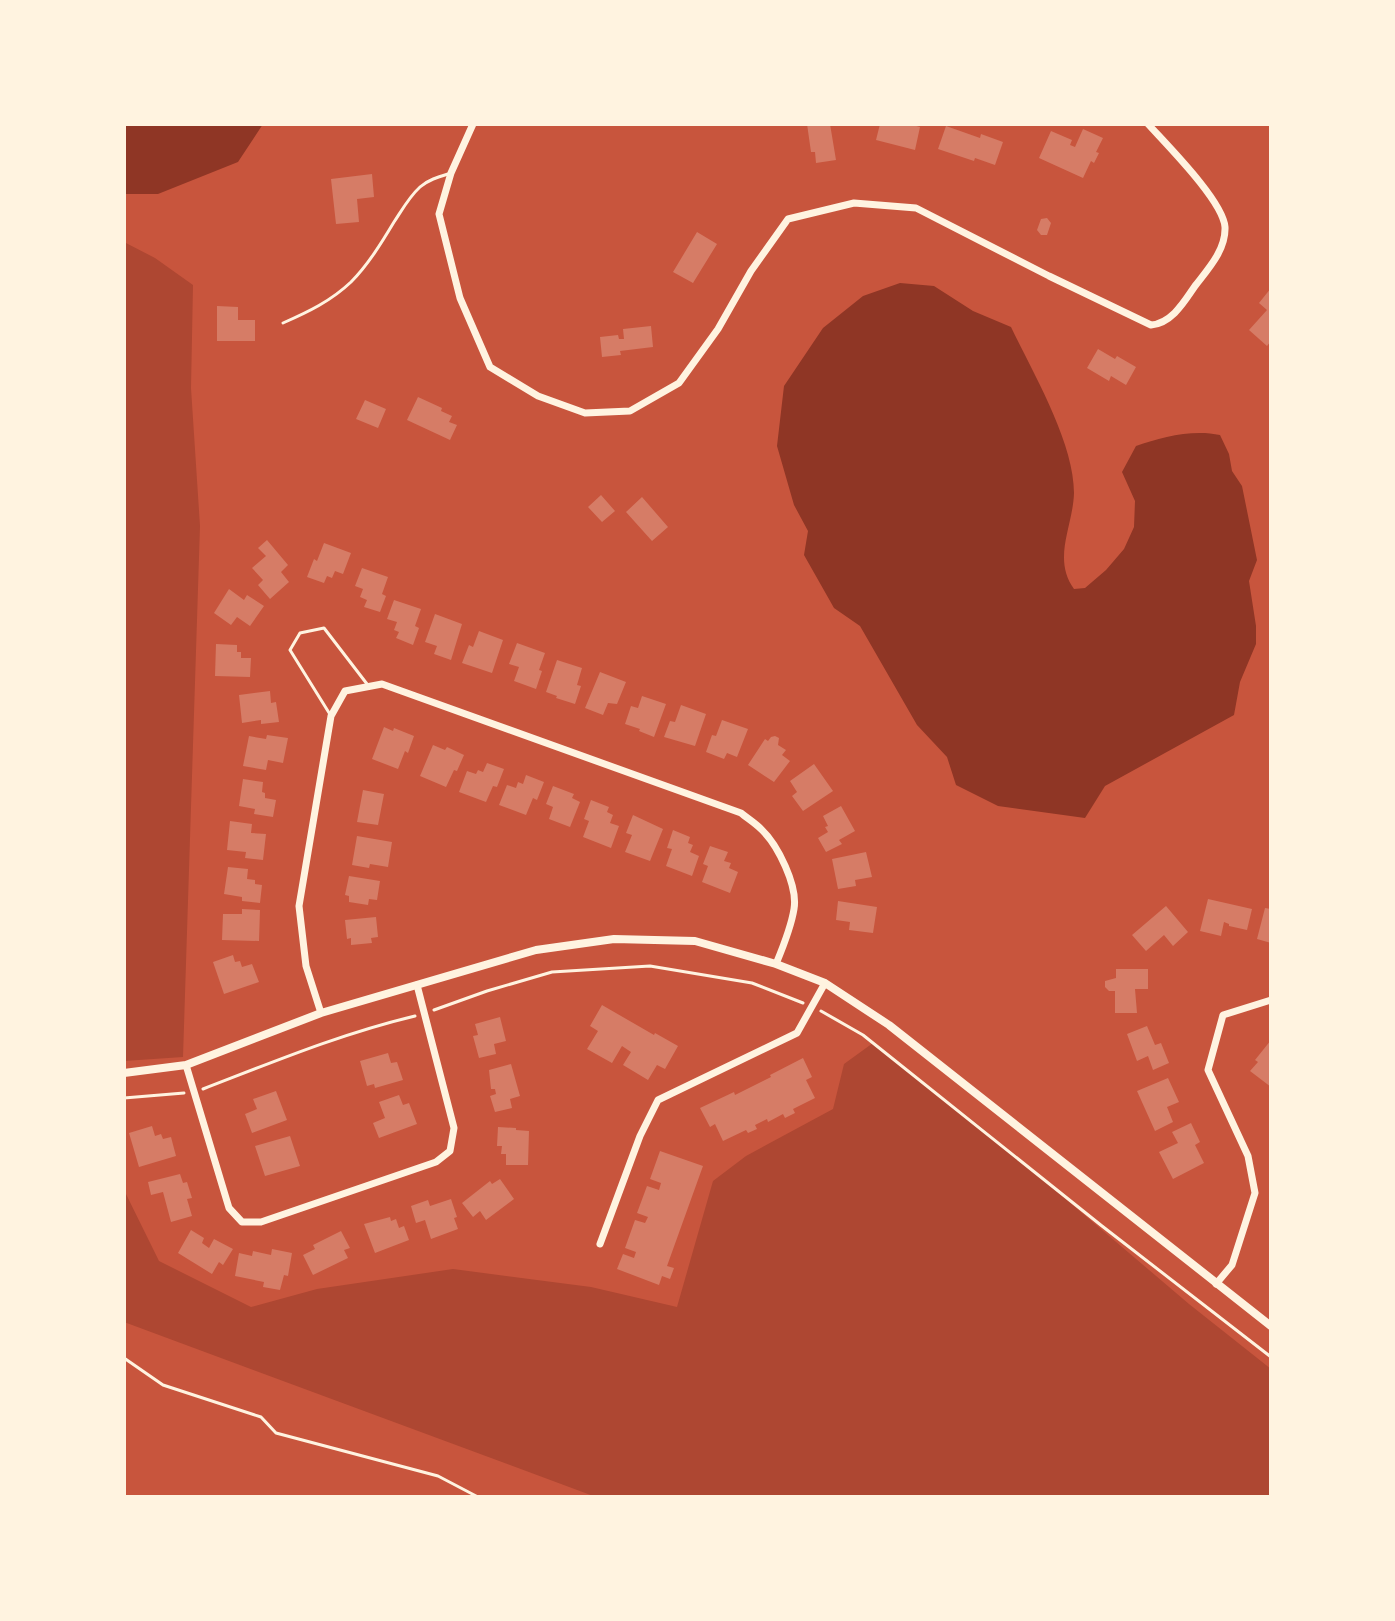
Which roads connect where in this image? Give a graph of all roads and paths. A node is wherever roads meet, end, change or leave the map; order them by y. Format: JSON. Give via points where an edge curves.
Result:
{"nodes":[{"id":1,"x":473,"y":124,"type":"edge"},
{"id":2,"x":1148,"y":124,"type":"edge"},
{"id":3,"x":451,"y":173,"type":"junction"},
{"id":4,"x":283,"y":323,"type":"dead end"},
{"id":5,"x":369,"y":686,"type":"junction"},
{"id":6,"x":331,"y":716,"type":"junction"},
{"id":7,"x":776,"y":964,"type":"junction"},
{"id":8,"x":825,"y":983,"type":"junction"},
{"id":9,"x":417,"y":985,"type":"junction"},
{"id":10,"x":1271,"y":1000,"type":"edge"},
{"id":11,"x":812,"y":1007,"type":"junction"},
{"id":12,"x":321,"y":1013,"type":"junction"},
{"id":13,"x":425,"y":1013,"type":"junction"},
{"id":14,"x":186,"y":1065,"type":"junction"},
{"id":15,"x":124,"y":1073,"type":"edge"},
{"id":16,"x":194,"y":1092,"type":"junction"},
{"id":17,"x":124,"y":1098,"type":"edge"},
{"id":18,"x":600,"y":1244,"type":"dead end"},
{"id":19,"x":1216,"y":1284,"type":"junction"},
{"id":20,"x":1271,"y":1326,"type":"edge"},
{"id":21,"x":1271,"y":1357,"type":"edge"},
{"id":22,"x":124,"y":1358,"type":"edge"},
{"id":23,"x":478,"y":1497,"type":"edge"}],
"edges":[{"from":1,"to":3,"type":"street"},
{"from":2,"to":3,"type":"street","via":[[1208,191],[1225,224],[1216,257],[1177,311],[1160,324],[1151,325],[1100,301],[916,208],[854,203],[788,219],[679,383],[630,411],[585,413],[538,396],[490,367],[460,298],[439,214]]},
{"from":3,"to":4,"type":"lane","via":[[420,187],[371,257],[330,300]]},
{"from":5,"to":6,"type":"street","via":[[345,691]]},
{"from":5,"to":6,"type":"lane","via":[[324,628],[300,633],[290,650]]},
{"from":5,"to":7,"type":"street","via":[[382,684],[741,813],[772,843],[793,890],[795,907]]},
{"from":6,"to":12,"type":"street","via":[[299,906],[306,966]]},
{"from":7,"to":8,"type":"street"},
{"from":7,"to":9,"type":"street","via":[[695,941],[614,939],[536,950]]},
{"from":8,"to":11,"type":"street"},
{"from":8,"to":19,"type":"street","via":[[889,1025]]},
{"from":9,"to":12,"type":"street"},
{"from":9,"to":13,"type":"street"},
{"from":10,"to":19,"type":"street","via":[[1223,1015],[1208,1070],[1248,1156],[1255,1193],[1232,1265]]},
{"from":11,"to":13,"type":"path","via":[[752,983],[650,966],[552,972]]},
{"from":11,"to":18,"type":"street","via":[[797,1033],[658,1100]]},
{"from":11,"to":21,"type":"path","via":[[863,1035]]},
{"from":12,"to":14,"type":"street"},
{"from":13,"to":16,"type":"path"},
{"from":13,"to":16,"type":"street","via":[[454,1128],[450,1151],[436,1162],[261,1222],[242,1222],[229,1208]]},
{"from":14,"to":15,"type":"street"},
{"from":14,"to":16,"type":"street"},
{"from":16,"to":17,"type":"path"},
{"from":19,"to":20,"type":"street"},
{"from":22,"to":23,"type":"path","via":[[163,1385],[261,1417],[276,1433],[438,1476]]}]}
